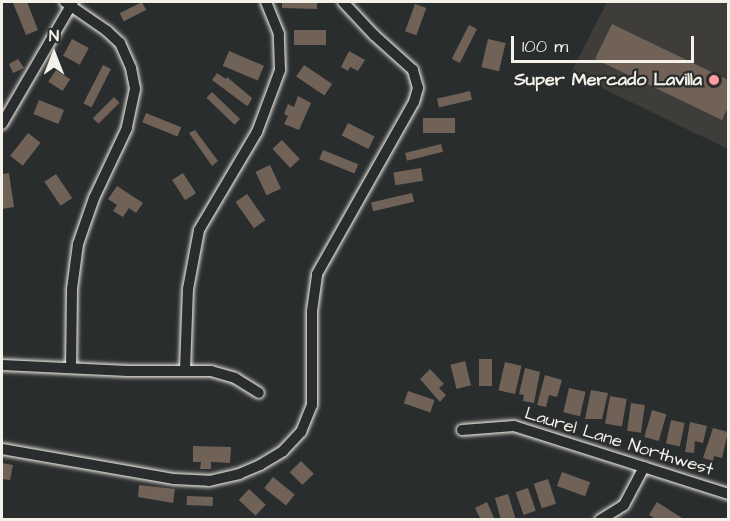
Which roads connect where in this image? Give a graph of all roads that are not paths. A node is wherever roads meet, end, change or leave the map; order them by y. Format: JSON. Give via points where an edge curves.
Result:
{"nodes":[{"id":1,"x":266,"y":2,"type":"edge"},
{"id":2,"x":343,"y":2,"type":"edge"},
{"id":3,"x":69,"y":3,"type":"edge"},
{"id":4,"x":2,"y":124,"type":"edge"},
{"id":5,"x":2,"y":365,"type":"edge"},
{"id":6,"x":71,"y":368,"type":"junction"},
{"id":7,"x":185,"y":370,"type":"junction"},
{"id":8,"x":259,"y":393,"type":"dead end"},
{"id":9,"x":462,"y":430,"type":"dead end"},
{"id":10,"x":2,"y":449,"type":"edge"},
{"id":11,"x":644,"y":467,"type":"junction"},
{"id":12,"x":729,"y":494,"type":"edge"},
{"id":13,"x":600,"y":519,"type":"edge"}],
"edges":[{"from":1,"to":7,"type":"street","via":[[279,34],[280,70],[256,132],[199,230],[188,289]]},
{"from":2,"to":10,"type":"street","via":[[413,70],[418,88],[414,102],[317,274],[312,303],[312,405],[302,432],[283,451],[260,465],[209,481]]},
{"from":3,"to":4,"type":"street"},
{"from":3,"to":6,"type":"street","via":[[120,43],[135,88],[129,120],[90,206],[78,244],[72,289]]},
{"from":5,"to":6,"type":"street"},
{"from":6,"to":7,"type":"street"},
{"from":7,"to":8,"type":"street","via":[[224,374]]},
{"from":9,"to":11,"type":"street","name":"Laurel Lane Northwest","via":[[514,426]]},
{"from":11,"to":12,"type":"street","name":"Laurel Lane Northwest"},
{"from":11,"to":13,"type":"street","via":[[624,505]]}]}
